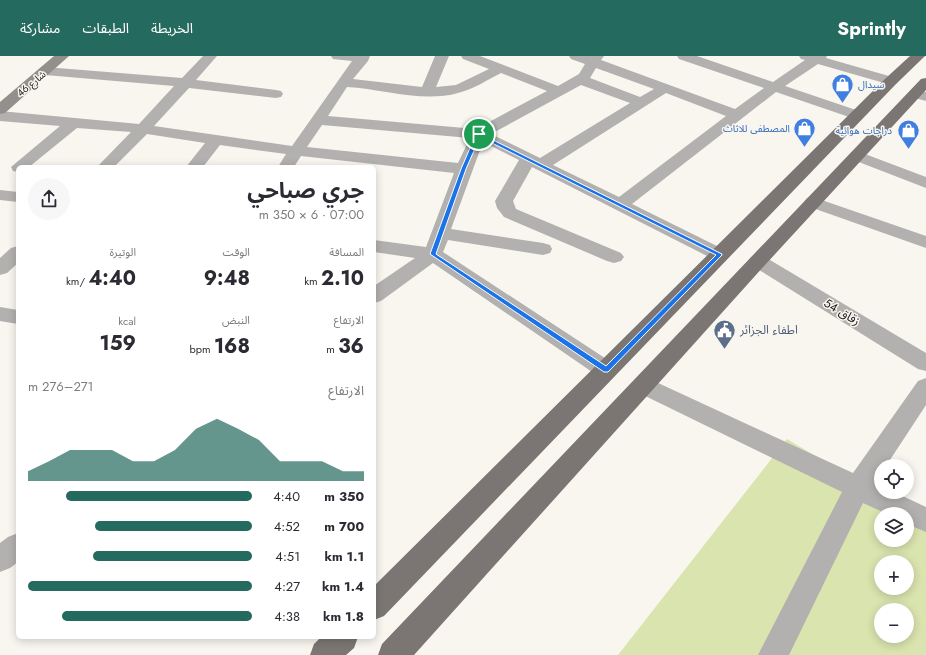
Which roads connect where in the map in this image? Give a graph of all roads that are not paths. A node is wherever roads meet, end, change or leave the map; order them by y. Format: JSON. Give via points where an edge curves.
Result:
{"nodes":[{"id":1,"x":62,"y":56,"type":"edge"},
{"id":2,"x":210,"y":56,"type":"edge"},
{"id":3,"x":338,"y":56,"type":"edge"},
{"id":4,"x":442,"y":56,"type":"edge"},
{"id":5,"x":468,"y":56,"type":"edge"},
{"id":6,"x":576,"y":56,"type":"edge"},
{"id":7,"x":684,"y":56,"type":"edge"},
{"id":8,"x":918,"y":56,"type":"edge"},
{"id":9,"x":363,"y":57,"type":"edge"},
{"id":10,"x":814,"y":57,"type":"edge"},
{"id":11,"x":595,"y":59,"type":"edge"},
{"id":12,"x":498,"y":68,"type":"junction"},
{"id":13,"x":45,"y":72,"type":"junction"},
{"id":14,"x":579,"y":80,"type":"junction"},
{"id":15,"x":891,"y":81,"type":"junction"},
{"id":16,"x":343,"y":83,"type":"junction"},
{"id":17,"x":185,"y":84,"type":"junction"},
{"id":18,"x":774,"y":87,"type":"junction"},
{"id":19,"x":665,"y":88,"type":"junction"},
{"id":20,"x":427,"y":91,"type":"junction"},
{"id":21,"x":558,"y":91,"type":"junction"},
{"id":22,"x":923,"y":91,"type":"edge"},
{"id":23,"x":276,"y":94,"type":"dead end"},
{"id":24,"x":642,"y":102,"type":"junction"},
{"id":25,"x":0,"y":110,"type":"edge"},
{"id":26,"x":737,"y":115,"type":"junction"},
{"id":27,"x":857,"y":115,"type":"junction"},
{"id":28,"x":0,"y":116,"type":"edge"},
{"id":29,"x":319,"y":120,"type":"junction"},
{"id":30,"x":73,"y":123,"type":"junction"},
{"id":31,"x":143,"y":129,"type":"junction"},
{"id":32,"x":479,"y":134,"type":"junction"},
{"id":33,"x":216,"y":140,"type":"junction"},
{"id":34,"x":296,"y":151,"type":"junction"},
{"id":35,"x":857,"y":156,"type":"junction"},
{"id":36,"x":534,"y":162,"type":"junction"},
{"id":37,"x":21,"y":165,"type":"edge"},
{"id":38,"x":107,"y":165,"type":"edge"},
{"id":39,"x":196,"y":165,"type":"edge"},
{"id":40,"x":287,"y":165,"type":"edge"},
{"id":41,"x":377,"y":165,"type":"edge"},
{"id":42,"x":464,"y":169,"type":"junction"},
{"id":43,"x":926,"y":183,"type":"edge"},
{"id":44,"x":0,"y":195,"type":"edge"},
{"id":45,"x":16,"y":197,"type":"edge"},
{"id":46,"x":813,"y":202,"type":"junction"},
{"id":47,"x":620,"y":205,"type":"junction"},
{"id":48,"x":441,"y":233,"type":"junction"},
{"id":49,"x":926,"y":242,"type":"edge"},
{"id":50,"x":376,"y":246,"type":"edge"},
{"id":51,"x":543,"y":249,"type":"dead end"},
{"id":52,"x":16,"y":254,"type":"edge"},
{"id":53,"x":433,"y":254,"type":"junction"},
{"id":54,"x":720,"y":255,"type":"junction"},
{"id":55,"x":614,"y":257,"type":"dead end"},
{"id":56,"x":758,"y":260,"type":"junction"},
{"id":57,"x":0,"y":269,"type":"edge"},
{"id":58,"x":376,"y":295,"type":"edge"},
{"id":59,"x":0,"y":314,"type":"edge"},
{"id":60,"x":16,"y":317,"type":"edge"},
{"id":61,"x":926,"y":363,"type":"edge"},
{"id":62,"x":606,"y":370,"type":"junction"},
{"id":63,"x":643,"y":385,"type":"junction"},
{"id":64,"x":926,"y":387,"type":"edge"},
{"id":65,"x":858,"y":487,"type":"junction"},
{"id":66,"x":926,"y":520,"type":"edge"},
{"id":67,"x":16,"y":547,"type":"edge"},
{"id":68,"x":0,"y":559,"type":"edge"},
{"id":69,"x":376,"y":604,"type":"edge"},
{"id":70,"x":341,"y":639,"type":"edge"},
{"id":71,"x":325,"y":655,"type":"edge"},
{"id":72,"x":393,"y":655,"type":"edge"},
{"id":73,"x":774,"y":655,"type":"edge"}],
"edges":[{"from":1,"to":13,"type":"main road","name":"شارع 46"},
{"from":2,"to":17,"type":"street"},
{"from":3,"to":9,"type":"street"},
{"from":4,"to":20,"type":"street"},
{"from":5,"to":12,"type":"street"},
{"from":6,"to":11,"type":"street"},
{"from":7,"to":18,"type":"street"},
{"from":8,"to":15,"type":"main road"},
{"from":9,"to":16,"type":"street"},
{"from":10,"to":15,"type":"street"},
{"from":10,"to":18,"type":"street"},
{"from":11,"to":14,"type":"street","via":[[584,77]]},
{"from":11,"to":19,"type":"street"},
{"from":12,"to":20,"type":"street","via":[[458,88],[448,91]]},
{"from":12,"to":21,"type":"street"},
{"from":13,"to":17,"type":"street"},
{"from":13,"to":25,"type":"main road","name":"شارع 46"},
{"from":14,"to":21,"type":"street"},
{"from":14,"to":24,"type":"street"},
{"from":15,"to":27,"type":"main road"},
{"from":16,"to":20,"type":"street"},
{"from":16,"to":29,"type":"street"},
{"from":17,"to":23,"type":"street"},
{"from":17,"to":31,"type":"street"},
{"from":18,"to":26,"type":"street"},
{"from":18,"to":27,"type":"street"},
{"from":19,"to":24,"type":"street"},
{"from":19,"to":26,"type":"street"},
{"from":21,"to":32,"type":"street"},
{"from":22,"to":35,"type":"main road"},
{"from":24,"to":36,"type":"street"},
{"from":26,"to":47,"type":"street"},
{"from":27,"to":54,"type":"main road"},
{"from":28,"to":30,"type":"street"},
{"from":29,"to":32,"type":"street"},
{"from":29,"to":34,"type":"street"},
{"from":30,"to":31,"type":"street"},
{"from":30,"to":37,"type":"street"},
{"from":31,"to":33,"type":"street"},
{"from":31,"to":38,"type":"street"},
{"from":32,"to":36,"type":"street"},
{"from":32,"to":42,"type":"street"},
{"from":33,"to":34,"type":"street"},
{"from":33,"to":39,"type":"street"},
{"from":34,"to":40,"type":"street"},
{"from":34,"to":41,"type":"street"},
{"from":35,"to":43,"type":"street"},
{"from":35,"to":46,"type":"main road"},
{"from":36,"to":47,"type":"street"},
{"from":36,"to":55,"type":"street","via":[[504,201],[510,213]]},
{"from":41,"to":42,"type":"street"},
{"from":42,"to":48,"type":"street"},
{"from":44,"to":45,"type":"street"},
{"from":46,"to":49,"type":"street"},
{"from":46,"to":56,"type":"main road"},
{"from":47,"to":54,"type":"street"},
{"from":48,"to":51,"type":"street"},
{"from":48,"to":53,"type":"street"},
{"from":50,"to":53,"type":"street"},
{"from":52,"to":57,"type":"street"},
{"from":53,"to":58,"type":"street"},
{"from":53,"to":62,"type":"street"},
{"from":54,"to":62,"type":"main road"},
{"from":56,"to":61,"type":"street","name":"زقاق 54"},
{"from":56,"to":63,"type":"main road"},
{"from":59,"to":60,"type":"street"},
{"from":62,"to":69,"type":"main road"},
{"from":63,"to":65,"type":"street"},
{"from":63,"to":72,"type":"main road"},
{"from":64,"to":65,"type":"street"},
{"from":65,"to":66,"type":"street"},
{"from":65,"to":73,"type":"street"},
{"from":67,"to":68,"type":"street"},
{"from":70,"to":71,"type":"main road"}]}
